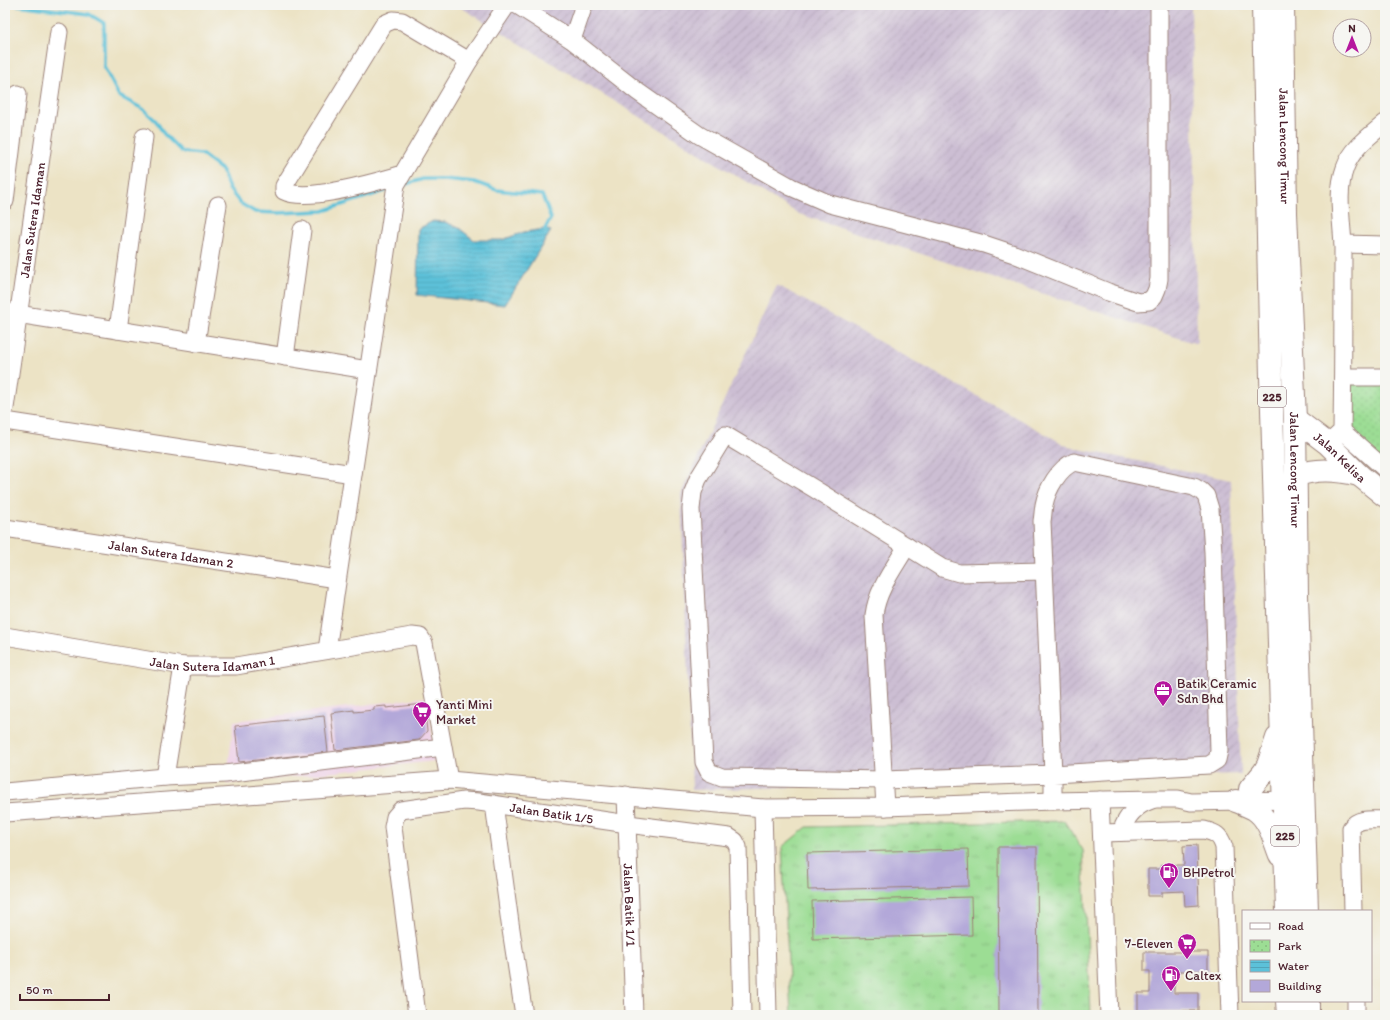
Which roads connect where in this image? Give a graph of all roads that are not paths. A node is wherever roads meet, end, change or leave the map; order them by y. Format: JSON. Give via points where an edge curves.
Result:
{"nodes":[{"id":1,"x":507,"y":5,"type":"edge"},
{"id":2,"x":517,"y":5,"type":"edge"},
{"id":3,"x":584,"y":5,"type":"edge"},
{"id":4,"x":1159,"y":5,"type":"edge"},
{"id":5,"x":1263,"y":5,"type":"edge"},
{"id":6,"x":1283,"y":5,"type":"edge"},
{"id":7,"x":60,"y":32,"type":"dead end"},
{"id":8,"x":572,"y":40,"type":"junction"},
{"id":9,"x":469,"y":61,"type":"junction"},
{"id":10,"x":18,"y":94,"type":"dead end"},
{"id":11,"x":1385,"y":123,"type":"edge"},
{"id":12,"x":144,"y":137,"type":"dead end"},
{"id":13,"x":397,"y":185,"type":"junction"},
{"id":14,"x":5,"y":201,"type":"edge"},
{"id":15,"x":218,"y":205,"type":"dead end"},
{"id":16,"x":302,"y":230,"type":"dead end"},
{"id":17,"x":1343,"y":244,"type":"junction"},
{"id":18,"x":1385,"y":245,"type":"edge"},
{"id":19,"x":12,"y":313,"type":"edge"},
{"id":20,"x":118,"y":330,"type":"junction"},
{"id":21,"x":196,"y":343,"type":"junction"},
{"id":22,"x":285,"y":357,"type":"junction"},
{"id":23,"x":368,"y":370,"type":"junction"},
{"id":24,"x":1342,"y":377,"type":"junction"},
{"id":25,"x":1385,"y":377,"type":"edge"},
{"id":26,"x":5,"y":408,"type":"edge"},
{"id":27,"x":1295,"y":419,"type":"junction"},
{"id":28,"x":5,"y":421,"type":"edge"},
{"id":29,"x":1335,"y":438,"type":"junction"},
{"id":30,"x":1385,"y":469,"type":"edge"},
{"id":31,"x":353,"y":474,"type":"junction"},
{"id":32,"x":1359,"y":475,"type":"junction"},
{"id":33,"x":1295,"y":476,"type":"junction"},
{"id":34,"x":1385,"y":496,"type":"edge"},
{"id":35,"x":5,"y":528,"type":"edge"},
{"id":36,"x":907,"y":546,"type":"junction"},
{"id":37,"x":1044,"y":571,"type":"junction"},
{"id":38,"x":337,"y":579,"type":"junction"},
{"id":39,"x":5,"y":636,"type":"edge"},
{"id":40,"x":327,"y":650,"type":"junction"},
{"id":41,"x":183,"y":666,"type":"junction"},
{"id":42,"x":1281,"y":727,"type":"junction"},
{"id":43,"x":443,"y":747,"type":"junction"},
{"id":44,"x":1053,"y":774,"type":"junction"},
{"id":45,"x":165,"y":777,"type":"junction"},
{"id":46,"x":449,"y":780,"type":"junction"},
{"id":47,"x":884,"y":780,"type":"junction"},
{"id":48,"x":5,"y":792,"type":"edge"},
{"id":49,"x":1293,"y":794,"type":"junction"},
{"id":50,"x":626,"y":795,"type":"junction"},
{"id":51,"x":1243,"y":795,"type":"junction"},
{"id":52,"x":1156,"y":799,"type":"junction"},
{"id":53,"x":1100,"y":800,"type":"junction"},
{"id":54,"x":1053,"y":801,"type":"junction"},
{"id":55,"x":494,"y":804,"type":"junction"},
{"id":56,"x":884,"y":807,"type":"junction"},
{"id":57,"x":762,"y":808,"type":"junction"},
{"id":58,"x":5,"y":813,"type":"edge"},
{"id":59,"x":1385,"y":820,"type":"edge"},
{"id":60,"x":628,"y":824,"type":"junction"},
{"id":61,"x":1121,"y":832,"type":"junction"},
{"id":62,"x":1102,"y":833,"type":"junction"},
{"id":63,"x":1286,"y":871,"type":"junction"},
{"id":64,"x":1287,"y":910,"type":"edge"},
{"id":65,"x":1306,"y":910,"type":"edge"},
{"id":66,"x":1353,"y":910,"type":"edge"},
{"id":67,"x":1288,"y":1002,"type":"edge"},
{"id":68,"x":1308,"y":1002,"type":"edge"},
{"id":69,"x":1356,"y":1002,"type":"edge"},
{"id":70,"x":417,"y":1015,"type":"edge"},
{"id":71,"x":524,"y":1015,"type":"edge"},
{"id":72,"x":634,"y":1015,"type":"edge"},
{"id":73,"x":742,"y":1015,"type":"edge"},
{"id":74,"x":768,"y":1015,"type":"edge"},
{"id":75,"x":1109,"y":1015,"type":"edge"},
{"id":76,"x":1230,"y":1015,"type":"edge"},
{"id":77,"x":1288,"y":1015,"type":"edge"},
{"id":78,"x":1308,"y":1015,"type":"edge"},
{"id":79,"x":1356,"y":1015,"type":"edge"}],
"edges":[{"from":1,"to":9,"type":"street"},
{"from":2,"to":8,"type":"street"},
{"from":3,"to":8,"type":"street"},
{"from":4,"to":8,"type":"street","via":[[1159,278],[1154,296],[1149,301],[1138,302],[984,244],[830,204],[791,187],[699,135],[638,92]]},
{"from":5,"to":42,"type":"main road","name":"Jalan Lencong Timur","number":"225"},
{"from":6,"to":27,"type":"main road","name":"Jalan Lencong Timur","number":"225","via":[[1286,213]]},
{"from":7,"to":19,"type":"street","name":"Jalan Sutera Idaman"},
{"from":9,"to":13,"type":"street"},
{"from":9,"to":13,"type":"street","via":[[402,21],[393,20],[384,24],[284,186],[284,191],[290,194],[328,193]]},
{"from":10,"to":14,"type":"street"},
{"from":11,"to":17,"type":"street","via":[[1359,146],[1344,169],[1341,204]]},
{"from":12,"to":20,"type":"street"},
{"from":13,"to":23,"type":"street"},
{"from":15,"to":21,"type":"street"},
{"from":16,"to":22,"type":"street"},
{"from":17,"to":18,"type":"street"},
{"from":17,"to":24,"type":"street"},
{"from":19,"to":20,"type":"street"},
{"from":19,"to":26,"type":"street","name":"Jalan Sutera Idaman"},
{"from":20,"to":21,"type":"street"},
{"from":21,"to":22,"type":"street"},
{"from":22,"to":23,"type":"street"},
{"from":23,"to":31,"type":"street"},
{"from":24,"to":25,"type":"street"},
{"from":24,"to":29,"type":"street"},
{"from":27,"to":29,"type":"main road","name":"Jalan Kelisa"},
{"from":27,"to":33,"type":"main road","name":"Jalan Lencong Timur","number":"225"},
{"from":28,"to":31,"type":"street"},
{"from":29,"to":30,"type":"street"},
{"from":29,"to":32,"type":"main road","name":"Jalan Kelisa"},
{"from":31,"to":38,"type":"street"},
{"from":32,"to":33,"type":"main road","via":[[1322,470]]},
{"from":32,"to":34,"type":"main road","name":"Jalan Kelisa"},
{"from":33,"to":49,"type":"main road","name":"Jalan Lencong Timur","number":"225","via":[[1297,595]]},
{"from":35,"to":38,"type":"street","name":"Jalan Sutera Idaman 2"},
{"from":36,"to":37,"type":"street","via":[[942,568],[959,573]]},
{"from":36,"to":47,"type":"street","via":[[875,604]]},
{"from":36,"to":47,"type":"street","via":[[725,435],[698,479],[693,492],[691,509],[704,762],[709,772],[722,777]]},
{"from":37,"to":44,"type":"street"},
{"from":37,"to":44,"type":"street","via":[[1044,505],[1059,472],[1072,463],[1083,463],[1194,487],[1206,496],[1210,509],[1213,552],[1219,751],[1216,760],[1209,765]]},
{"from":38,"to":40,"type":"street"},
{"from":39,"to":41,"type":"street","name":"Jalan Sutera Idaman 1"},
{"from":40,"to":41,"type":"street","name":"Jalan Sutera Idaman 1","via":[[236,666]]},
{"from":40,"to":43,"type":"street","name":"Jalan Sutera Idaman 1","via":[[412,636],[420,637],[424,643]]},
{"from":41,"to":45,"type":"street"},
{"from":42,"to":49,"type":"main road","name":"Jalan Lencong Timur","number":"225"},
{"from":42,"to":51,"type":"main road","via":[[1266,769]]},
{"from":43,"to":45,"type":"street","via":[[225,774]]},
{"from":43,"to":46,"type":"street"},
{"from":44,"to":47,"type":"street"},
{"from":44,"to":54,"type":"street"},
{"from":45,"to":48,"type":"street"},
{"from":46,"to":50,"type":"street"},
{"from":46,"to":58,"type":"street"},
{"from":47,"to":56,"type":"street"},
{"from":49,"to":51,"type":"street"},
{"from":49,"to":63,"type":"main road","name":"Jalan Lencong Timur","number":"225"},
{"from":49,"to":65,"type":"main road","name":"Jalan Lencong Timur","number":"225"},
{"from":50,"to":57,"type":"street"},
{"from":50,"to":60,"type":"street","name":"Jalan Batik 1/1"},
{"from":51,"to":52,"type":"street","via":[[1191,802],[1178,798]]},
{"from":51,"to":63,"type":"main road","via":[[1260,814],[1272,834]]},
{"from":52,"to":53,"type":"street"},
{"from":52,"to":61,"type":"street","via":[[1143,803],[1133,811]]},
{"from":53,"to":54,"type":"street"},
{"from":53,"to":62,"type":"street"},
{"from":54,"to":56,"type":"street"},
{"from":55,"to":60,"type":"street","name":"Jalan Batik 1/5"},
{"from":55,"to":70,"type":"street","name":"Jalan Batik 1/5","via":[[464,801],[402,810],[395,816],[393,827]]},
{"from":55,"to":71,"type":"street"},
{"from":56,"to":57,"type":"street"},
{"from":57,"to":74,"type":"street"},
{"from":59,"to":66,"type":"street","via":[[1359,821],[1351,828]]},
{"from":60,"to":72,"type":"street","name":"Jalan Batik 1/1"},
{"from":60,"to":73,"type":"street","name":"Jalan Batik 1/5","via":[[729,837],[735,841],[738,847]]},
{"from":61,"to":62,"type":"street"},
{"from":61,"to":76,"type":"street","via":[[1204,830],[1221,837],[1224,846]]},
{"from":62,"to":75,"type":"street"},
{"from":63,"to":64,"type":"main road","name":"Jalan Lencong Timur","number":"225"},
{"from":67,"to":77,"type":"main road"},
{"from":68,"to":78,"type":"main road"},
{"from":69,"to":79,"type":"street"}]}
